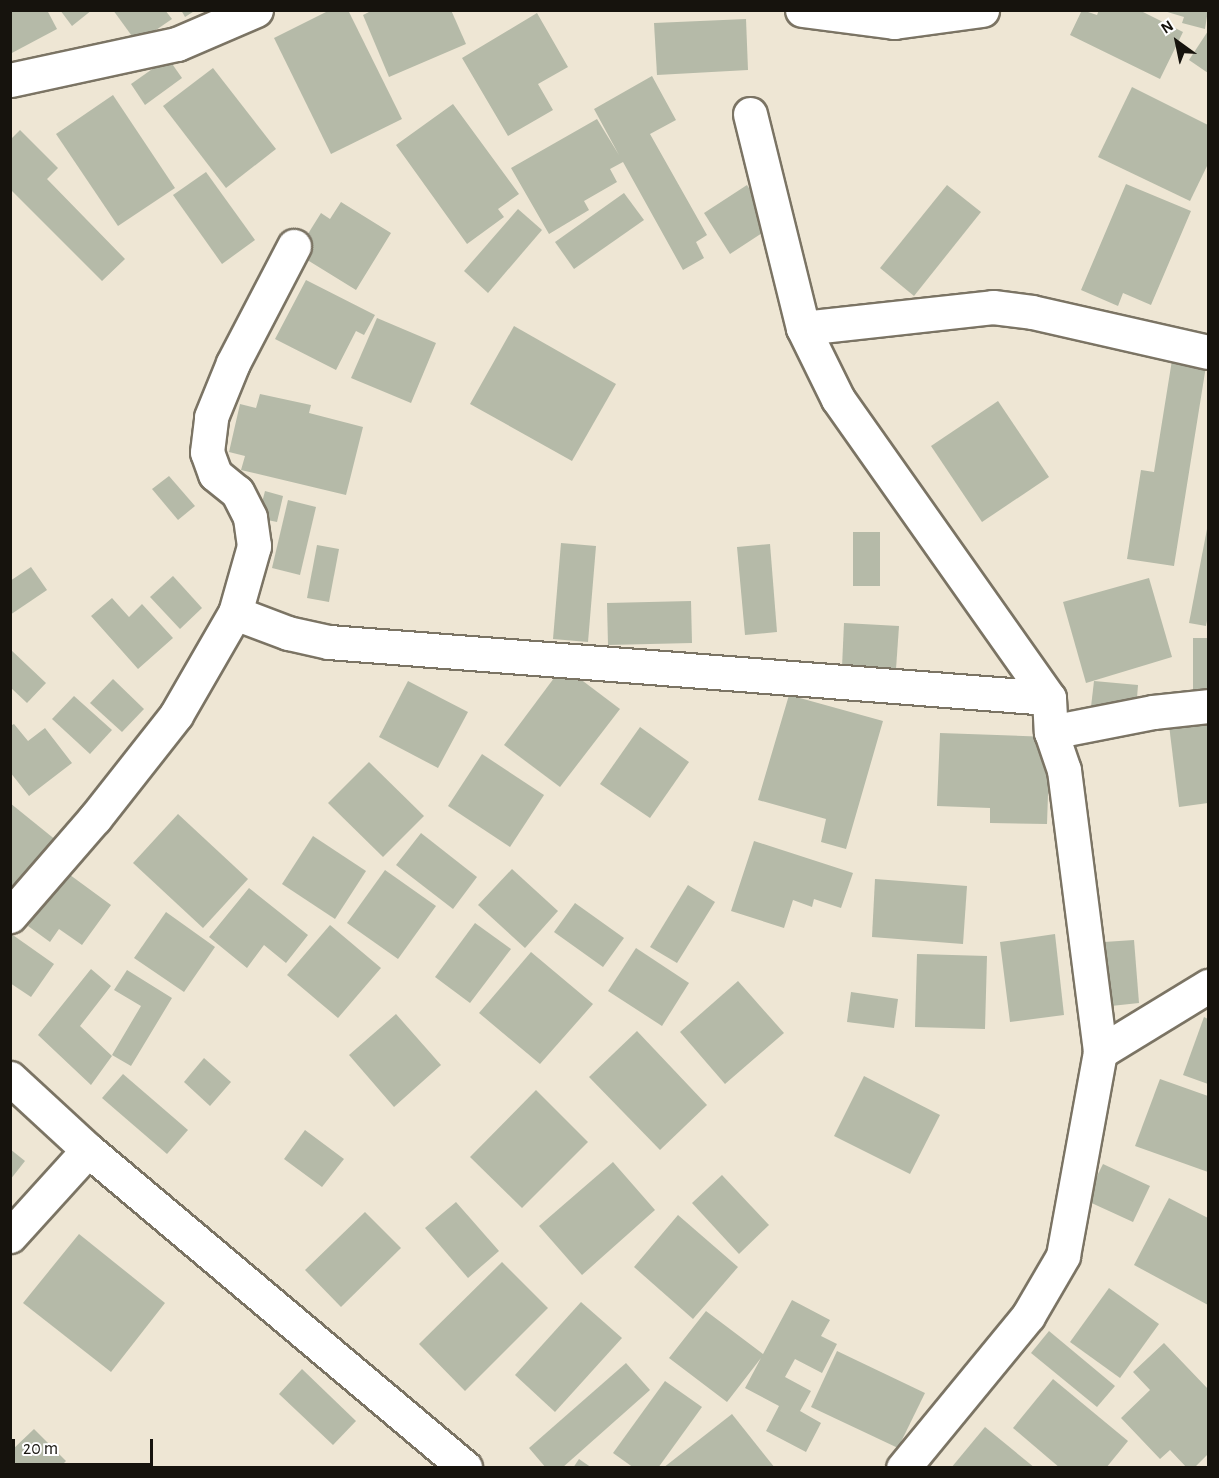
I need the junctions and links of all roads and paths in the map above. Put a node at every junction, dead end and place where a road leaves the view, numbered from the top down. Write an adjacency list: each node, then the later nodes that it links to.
1 (256, 10): 4 (street)
2 (802, 10): 3 (street)
3 (982, 10)
4 (10, 80)
5 (750, 114): 7 (street)
6 (294, 246): 9 (street)
7 (803, 328): 8 (street); 10 (street)
8 (1209, 352)
9 (235, 613): 10 (street); 13 (street)
10 (1049, 698): 12 (street)
11 (1209, 706): 12 (street)
12 (1051, 732): 15 (street)
13 (10, 916)
14 (1209, 986): 15 (street)
15 (1100, 1052): 20 (street)
16 (10, 1078): 17 (street)
17 (88, 1150): 18 (street); 19 (street)
18 (10, 1236)
19 (465, 1467)
20 (903, 1467)

